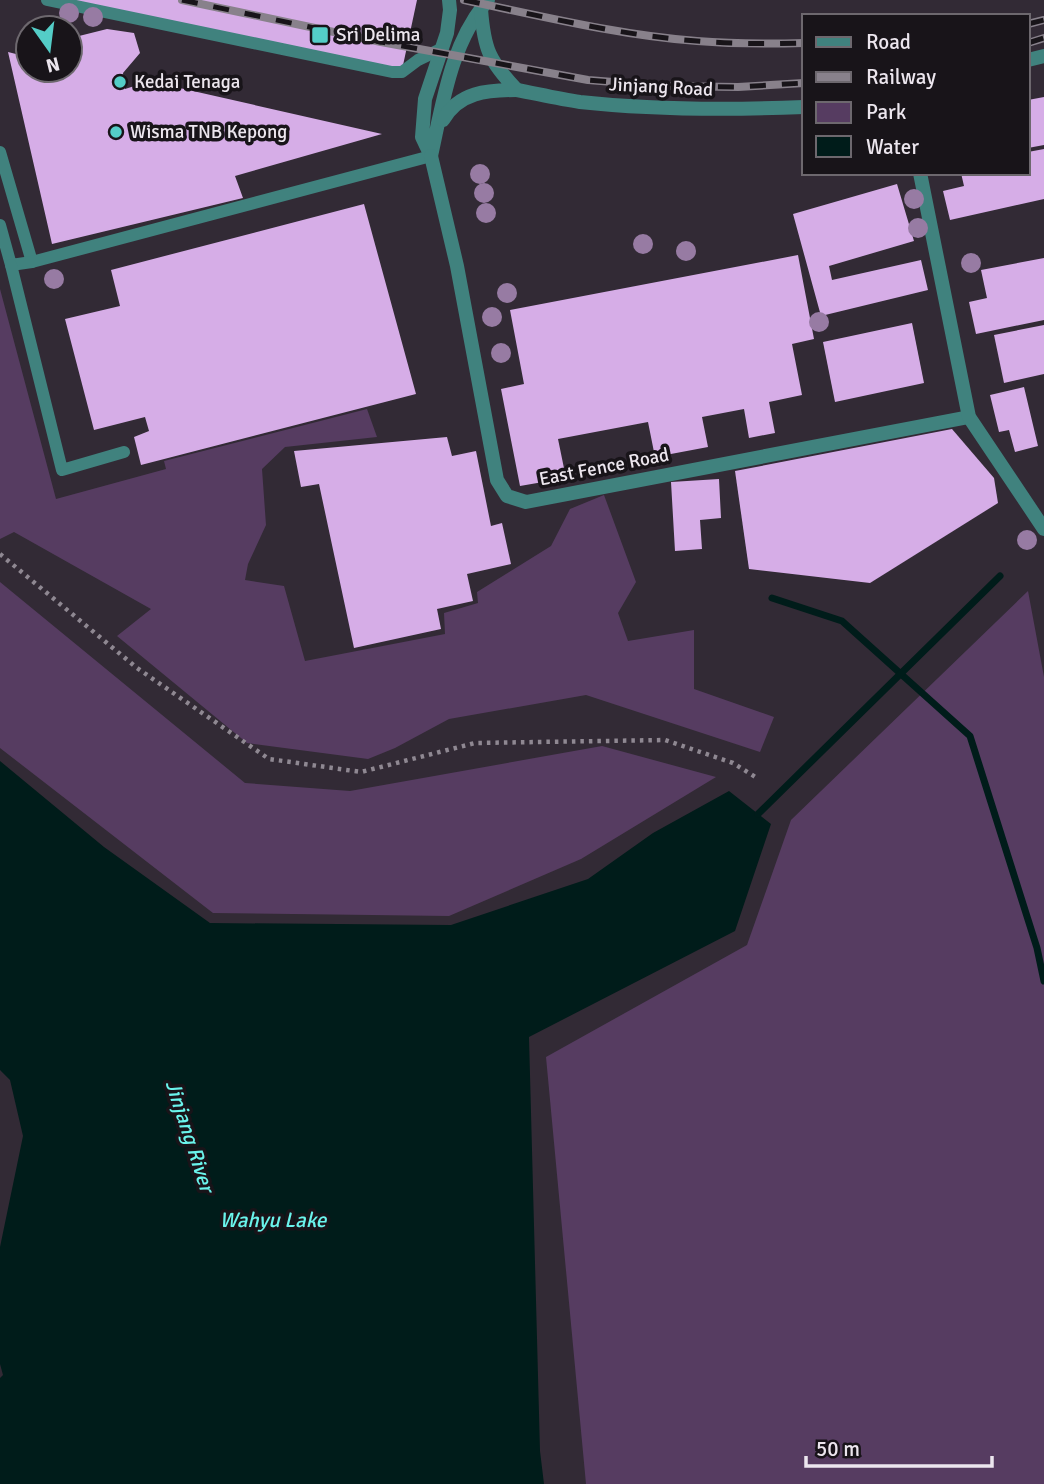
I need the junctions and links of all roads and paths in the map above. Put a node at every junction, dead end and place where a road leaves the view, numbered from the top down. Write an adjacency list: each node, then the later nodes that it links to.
1 (47, 0): 4 (lane)
2 (449, 0): 4 (street, East Fence Road)
3 (485, 4): 5 (street); 7 (street)
4 (441, 49): 9 (street, East Fence Road)
5 (517, 90): 6 (street, Jinjang Road); 7 (street, Jinjang Road)
6 (802, 107)
7 (436, 133): 9 (street)
8 (0, 152): 12 (lane)
9 (431, 156): 12 (lane); 14 (street, East Fence Road)
10 (920, 175): 14 (street)
11 (0, 225): 13 (lane)
12 (32, 262): 13 (lane)
13 (11, 265): 15 (lane)
14 (969, 417): 16 (street)
15 (124, 452)
16 (1044, 529)
17 (0, 554): 18 (path)
18 (757, 778)

